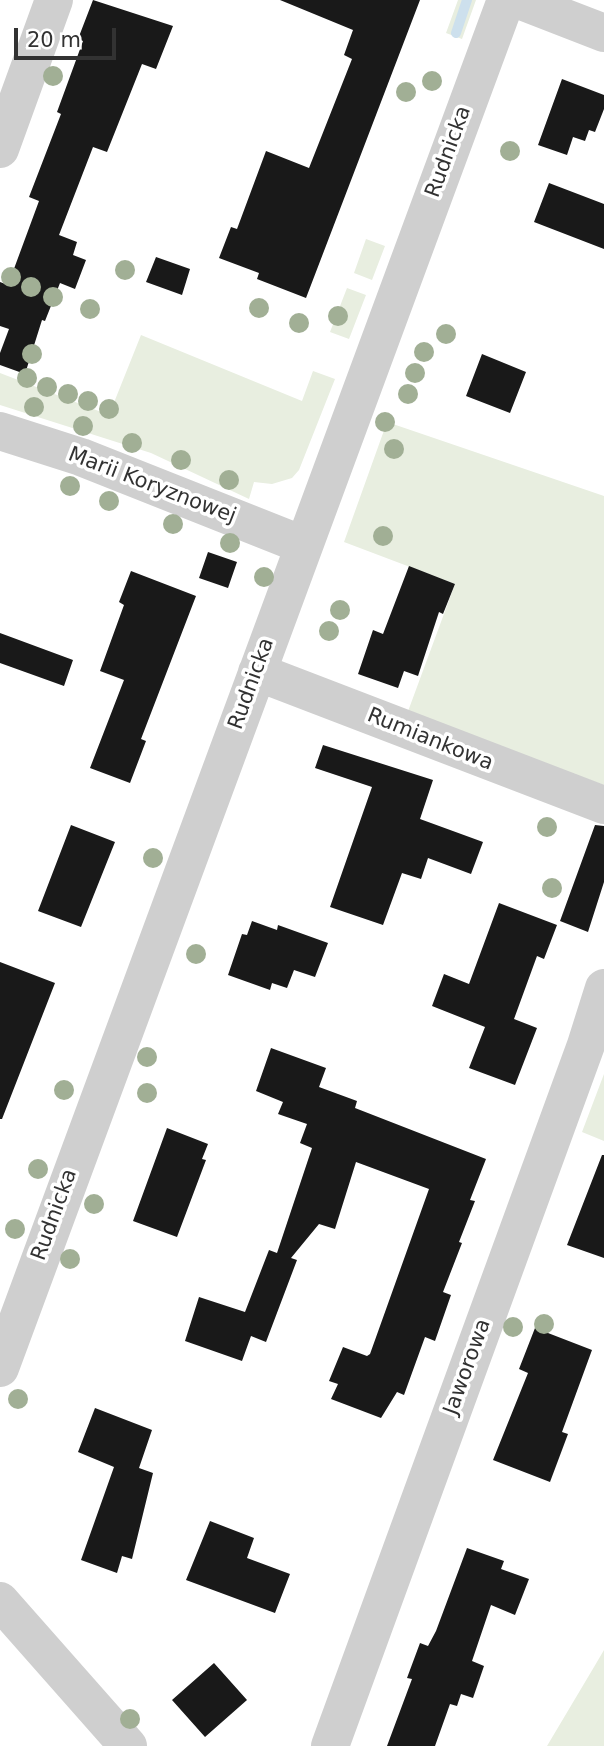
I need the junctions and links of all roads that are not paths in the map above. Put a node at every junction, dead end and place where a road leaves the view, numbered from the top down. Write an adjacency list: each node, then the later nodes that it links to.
1 (54, 0): 5 (street)
2 (506, 0): 7 (street, Rudnicka)
3 (519, 0): 4 (street)
4 (604, 33)
5 (0, 149)
6 (0, 431): 7 (street, Marii Koryznowej)
7 (303, 545): 8 (street, Rudnicka)
8 (257, 672): 9 (street, Rumiankowa); 11 (street, Rudnicka)
9 (604, 805)
10 (604, 988): 14 (street, Jaworowa)
11 (0, 1368)
12 (0, 1601): 13 (street)
13 (128, 1746)
14 (330, 1746)

